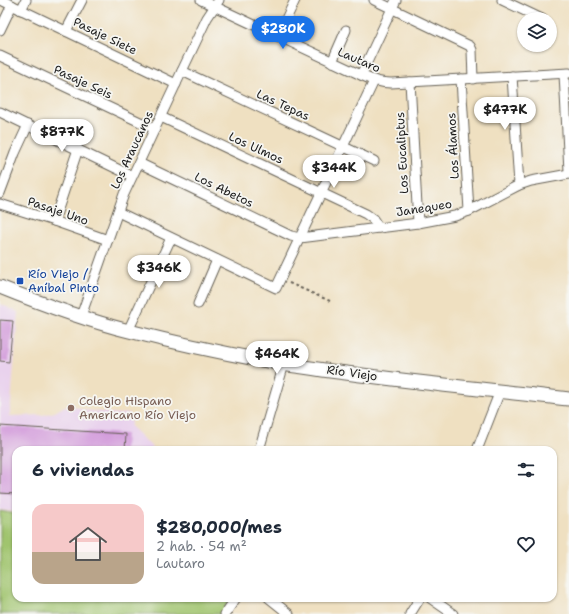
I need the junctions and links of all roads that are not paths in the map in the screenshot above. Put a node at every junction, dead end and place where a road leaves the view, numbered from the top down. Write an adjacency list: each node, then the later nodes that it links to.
1 (1, 0): 10 (street, Pasaje Siete)
2 (26, 0): 11 (street)
3 (82, 0): 15 (street)
4 (201, 0): 8 (street, Lautaro)
5 (295, 0): 16 (street)
6 (374, 0): 9 (street)
7 (502, 0): 12 (street)
8 (217, 3): 16 (street, Lautaro); 19 (street, Los Araucanos)
9 (394, 4): 21 (street); 24 (street)
10 (12, 5): 11 (street, Pasaje Siete); 13 (street)
11 (21, 10): 15 (street, Pasaje Siete)
12 (527, 12)
13 (0, 30)
14 (346, 30): 18 (street)
15 (66, 31): 27 (street, Pasaje Siete)
16 (278, 36): 18 (street, Lautaro)
17 (0, 56): 31 (street, Pasaje Seis)
18 (332, 62): 21 (street, Lautaro)
19 (182, 71): 27 (street, Los Araucanos); 32 (street, Las Tepas)
20 (567, 74): 22 (street, Lautaro); 36 (street)
21 (361, 75): 25 (street, Lautaro)
22 (512, 76): 24 (street, Lautaro); 38 (street)
23 (461, 79): 24 (street, Lautaro); 26 (street, Lautaro); 42 (street, Los Álamos)
24 (473, 79)
25 (374, 81): 26 (street, Lautaro); 32 (street)
26 (410, 82): 45 (street, Los Eucaliptus)
27 (176, 84): 29 (street, Los Araucanos)
28 (0, 112): 30 (street)
29 (161, 117): 31 (street, Los Araucanos); 39 (street, Los Ulmos)
30 (28, 125): 33 (street); 40 (street)
31 (155, 129): 35 (street, Los Araucanos)
32 (343, 146): 34 (street, Las Tepas); 39 (street)
33 (78, 149): 37 (street); 44 (street)
34 (374, 161)
35 (139, 162): 37 (street, Los Araucanos); 48 (street, Los Abetos)
36 (569, 173): 38 (street, Janequeo)
37 (132, 176): 43 (street, Los Araucanos)
38 (519, 185): 42 (street, Janequeo)
39 (321, 192): 46 (street, Los Ulmos); 48 (street)
40 (0, 193)
41 (0, 204): 44 (street, Pasaje Uno)
42 (469, 211): 45 (street, Janequeo)
43 (118, 212): 47 (street); 49 (street, Los Araucanos)
44 (54, 221): 49 (street, Pasaje Uno)
45 (418, 222): 46 (street, Janequeo)
46 (379, 228): 48 (street, Janequeo)
47 (171, 238): 50 (street); 54 (street)
48 (300, 238): 50 (street)
49 (108, 240): 53 (street, Los Araucanos)
50 (217, 260): 52 (street)
51 (0, 288): 53 (main road, Río Viejo)
52 (198, 304)
53 (81, 316): 54 (main road, Río Viejo)
54 (128, 331): 55 (main road, Río Viejo)
55 (284, 364): 56 (main road, Río Viejo); 58 (street)
56 (500, 391): 57 (main road, Río Viejo); 59 (street)
57 (569, 398)
58 (260, 446)
59 (479, 446)
60 (233, 602): 64 (street)
61 (274, 602): 65 (street)
62 (418, 602): 66 (street)
63 (436, 602): 67 (street)
64 (225, 614)
65 (289, 614)
66 (410, 614)
67 (453, 614)

